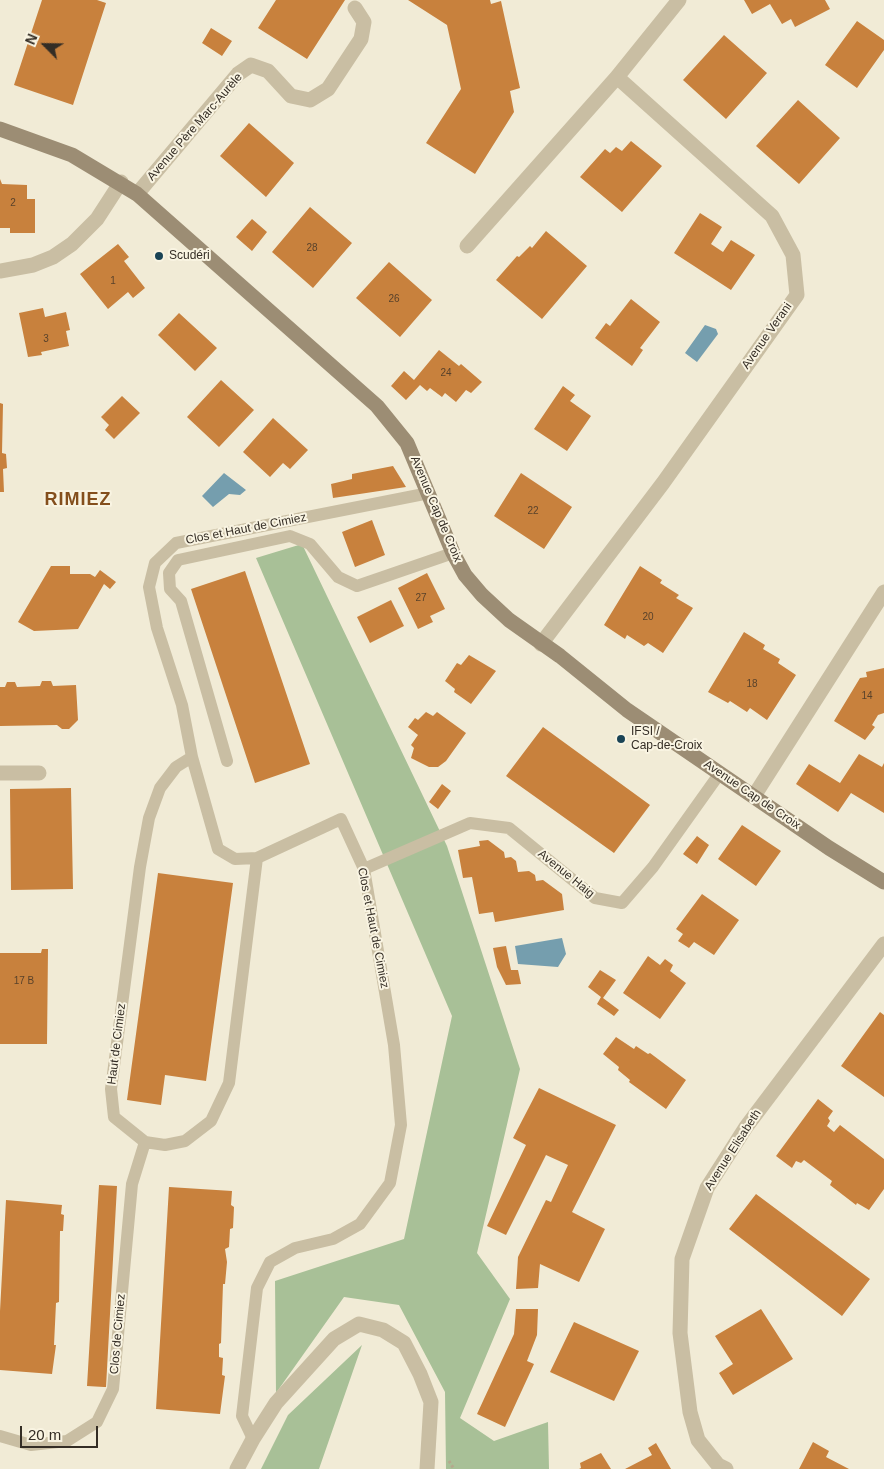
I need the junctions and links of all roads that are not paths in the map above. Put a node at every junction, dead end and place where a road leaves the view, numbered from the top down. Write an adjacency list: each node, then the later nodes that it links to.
1 (679, 0): 3 (street)
2 (355, 8): 6 (street, Avenue Père Marc-Aurèle)
3 (617, 77): 7 (street); 12 (street, Avenue Verani)
4 (0, 129): 5 (street, Avenue Cap de Croix)
5 (121, 182): 6 (street, Avenue Cap de Croix); 8 (street)
6 (136, 194): 9 (street, Avenue Cap de Croix)
7 (467, 246)
8 (0, 271)
9 (429, 493): 10 (street, Avenue Cap de Croix); 13 (lane, Clos et Haut de Cimiez)
10 (452, 553): 12 (street, Avenue Cap de Croix); 14 (lane)
11 (884, 592): 18 (street)
12 (541, 644): 17 (street, Avenue Cap de Croix)
13 (192, 758): 19 (lane, Clos et Haut de Cimiez); 23 (lane, Haut de Cimiez)
14 (226, 761)
15 (0, 773): 16 (street)
16 (39, 773)
17 (720, 773): 18 (street, Avenue Cap de Croix); 20 (lane, Avenue Haig)
18 (754, 796): 21 (street, Avenue Cap de Croix)
19 (257, 858): 20 (lane, Clos et Haut de Cimiez); 23 (lane)
20 (364, 868): 25 (lane, Clos et Haut de Cimiez)
21 (884, 882)
22 (884, 944): 28 (street, Avenue Elisabeth)
23 (145, 1142): 24 (lane, Clos de Cimiez)
24 (0, 1436)
25 (253, 1439): 26 (street); 27 (street)
26 (237, 1469)
27 (427, 1469)
28 (726, 1469)

